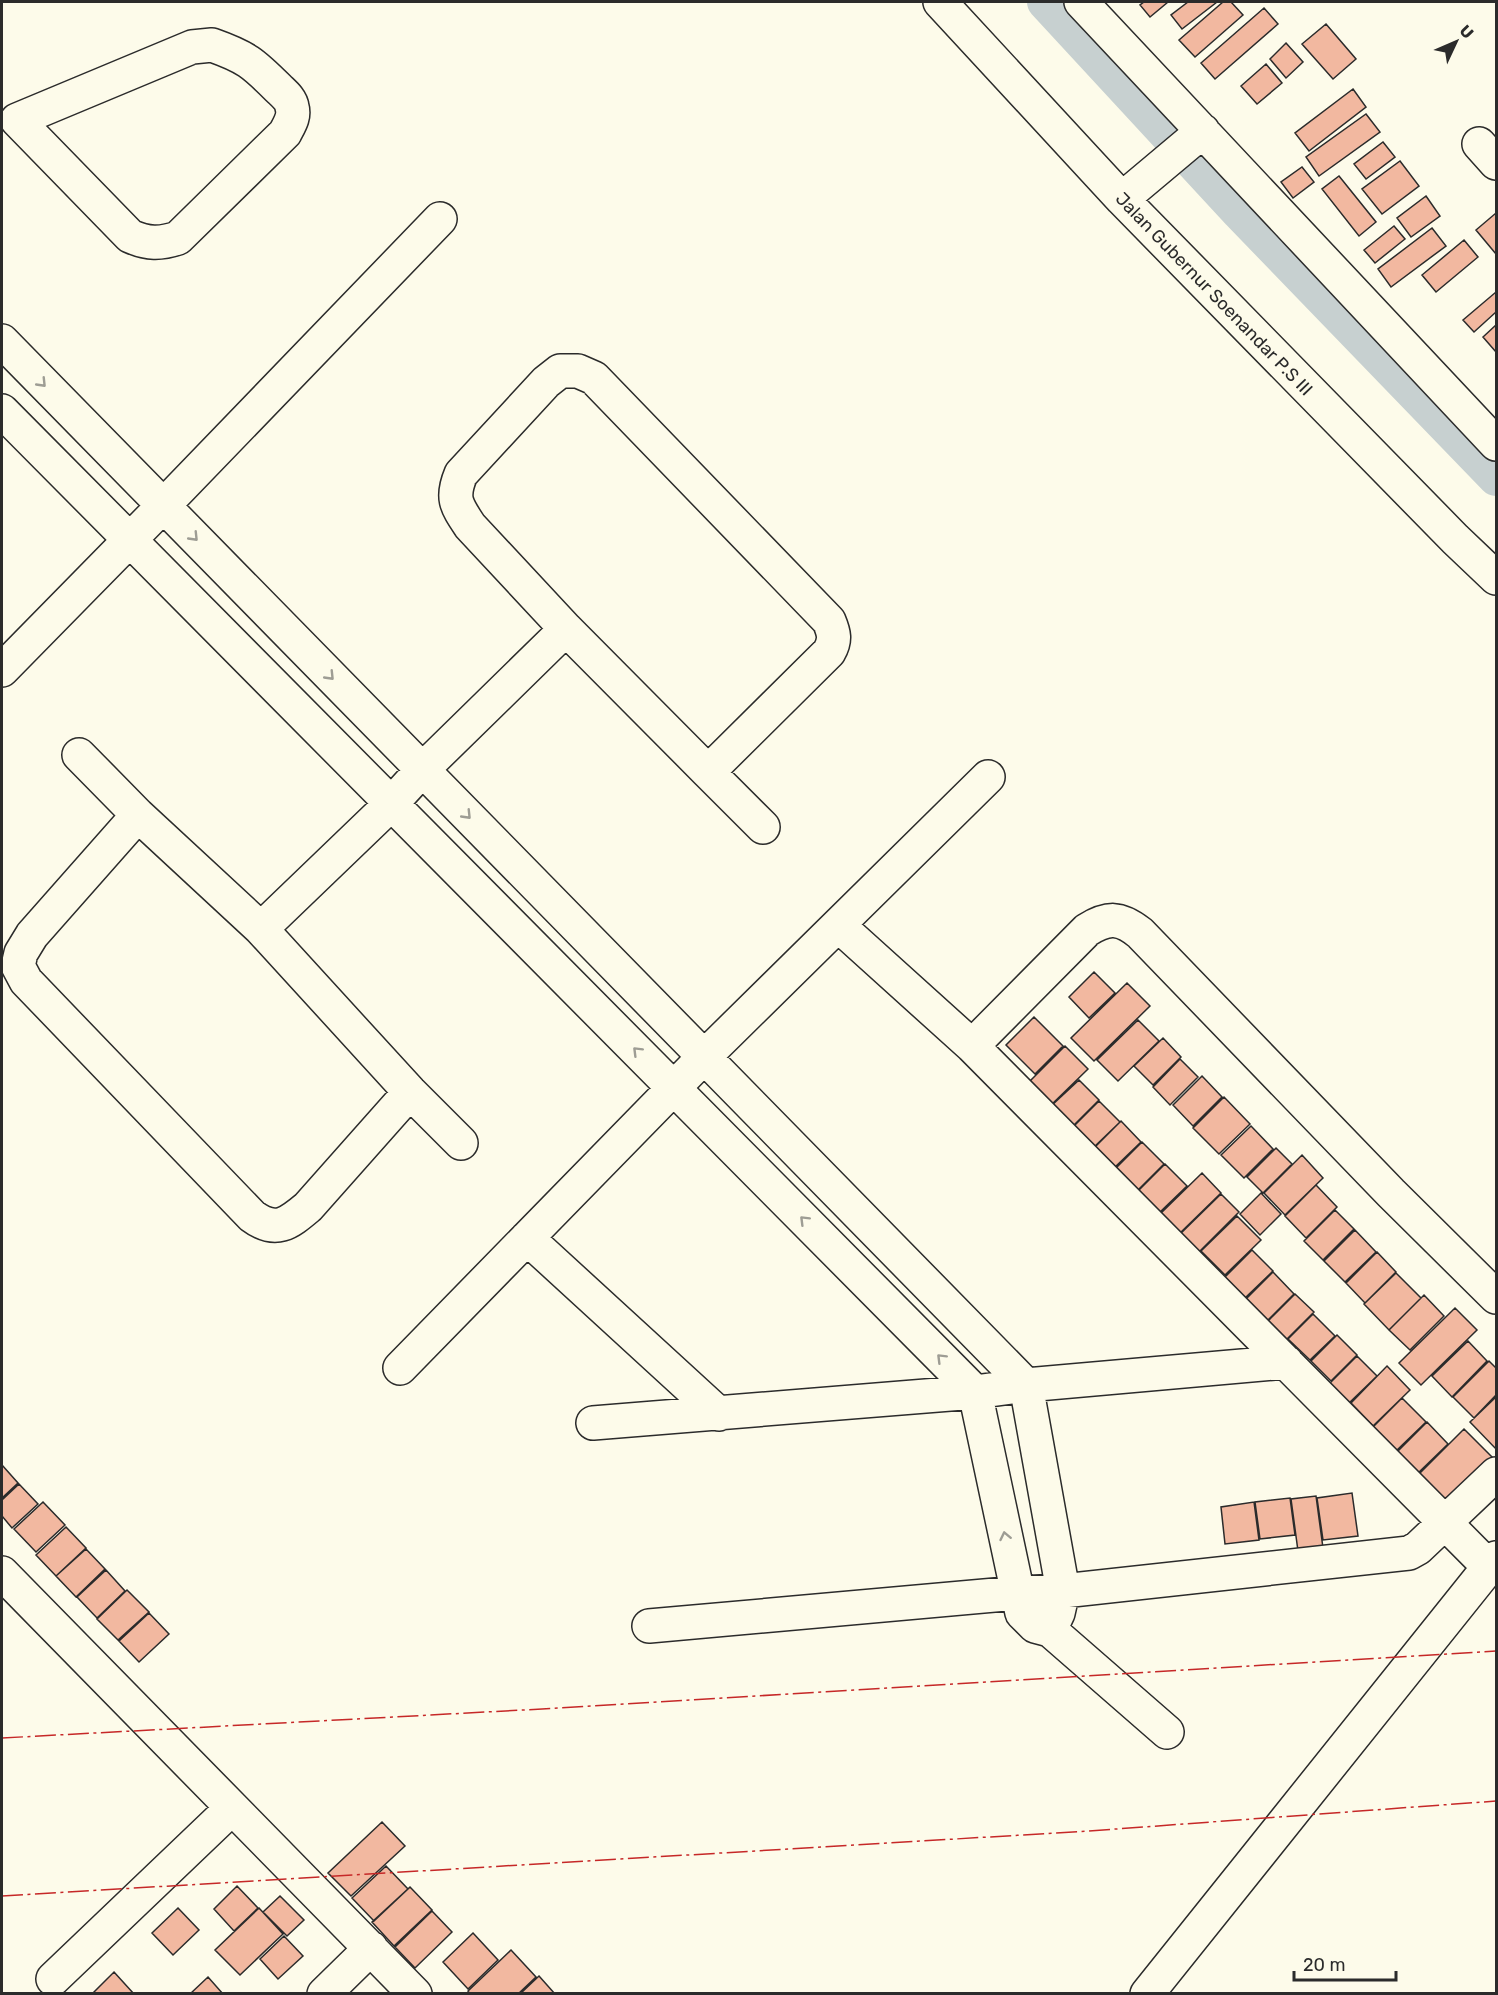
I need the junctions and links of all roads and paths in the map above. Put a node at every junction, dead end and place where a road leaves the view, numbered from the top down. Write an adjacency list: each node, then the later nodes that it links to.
1 (940, 2): 5 (street, Jalan Gubernur Soenandar P.S III)
2 (1081, 2): 4 (street)
3 (7, 120): 3 (street)
4 (1197, 136): 5 (street); 9 (street)
5 (1133, 190): 12 (street, Jalan Gubernur Soenandar P.S III)
6 (440, 219): 10 (street)
7 (2, 341): 10 (street, one-way to 10)
8 (2, 411): 11 (street)
9 (1497, 444)
10 (163, 506): 11 (street); 16 (street, one-way to 16)
11 (129, 540): 14 (street); 19 (street)
12 (1497, 578)
13 (566, 629): 16 (street); 17 (street); 17 (street)
14 (2, 670)
15 (79, 755): 20 (street)
16 (422, 770): 19 (street); 25 (street, one-way to 25)
17 (708, 772): 21 (street)
18 (988, 777): 22 (street)
19 (391, 804): 23 (street); 26 (street, one-way to 19)
20 (138, 815): 23 (street); 27 (street)
21 (763, 827)
22 (838, 925): 24 (street); 25 (street)
23 (261, 929): 27 (street)
24 (972, 1046): 30 (street); 31 (street)
25 (704, 1057): 26 (street); 33 (street)
26 (674, 1088): 29 (street); 34 (street, one-way to 26)
27 (410, 1092): 28 (street)
28 (461, 1143)
29 (527, 1238): 32 (street); 35 (street)
30 (1497, 1297)
31 (1286, 1362): 33 (street); 38 (street)
32 (400, 1368)
33 (1026, 1385): 34 (street); 41 (street)
34 (975, 1392): 35 (street); 42 (street, one-way to 34)
35 (719, 1414): 36 (street)
36 (593, 1423)
37 (1497, 1474): 38 (street)
38 (1446, 1521): 39 (street); 41 (street)
39 (1492, 1562): 51 (street)
40 (5, 1584): 46 (street)
41 (1063, 1591): 42 (street); 44 (street)
42 (1018, 1593): 43 (street); 44 (street)
43 (649, 1626)
44 (1050, 1630): 45 (street)
45 (1167, 1732)
46 (232, 1808): 47 (street); 48 (street)
47 (371, 1948): 49 (street); 50 (street)
48 (54, 1979)
49 (324, 1994)
50 (415, 1994)
51 (1147, 1994)

